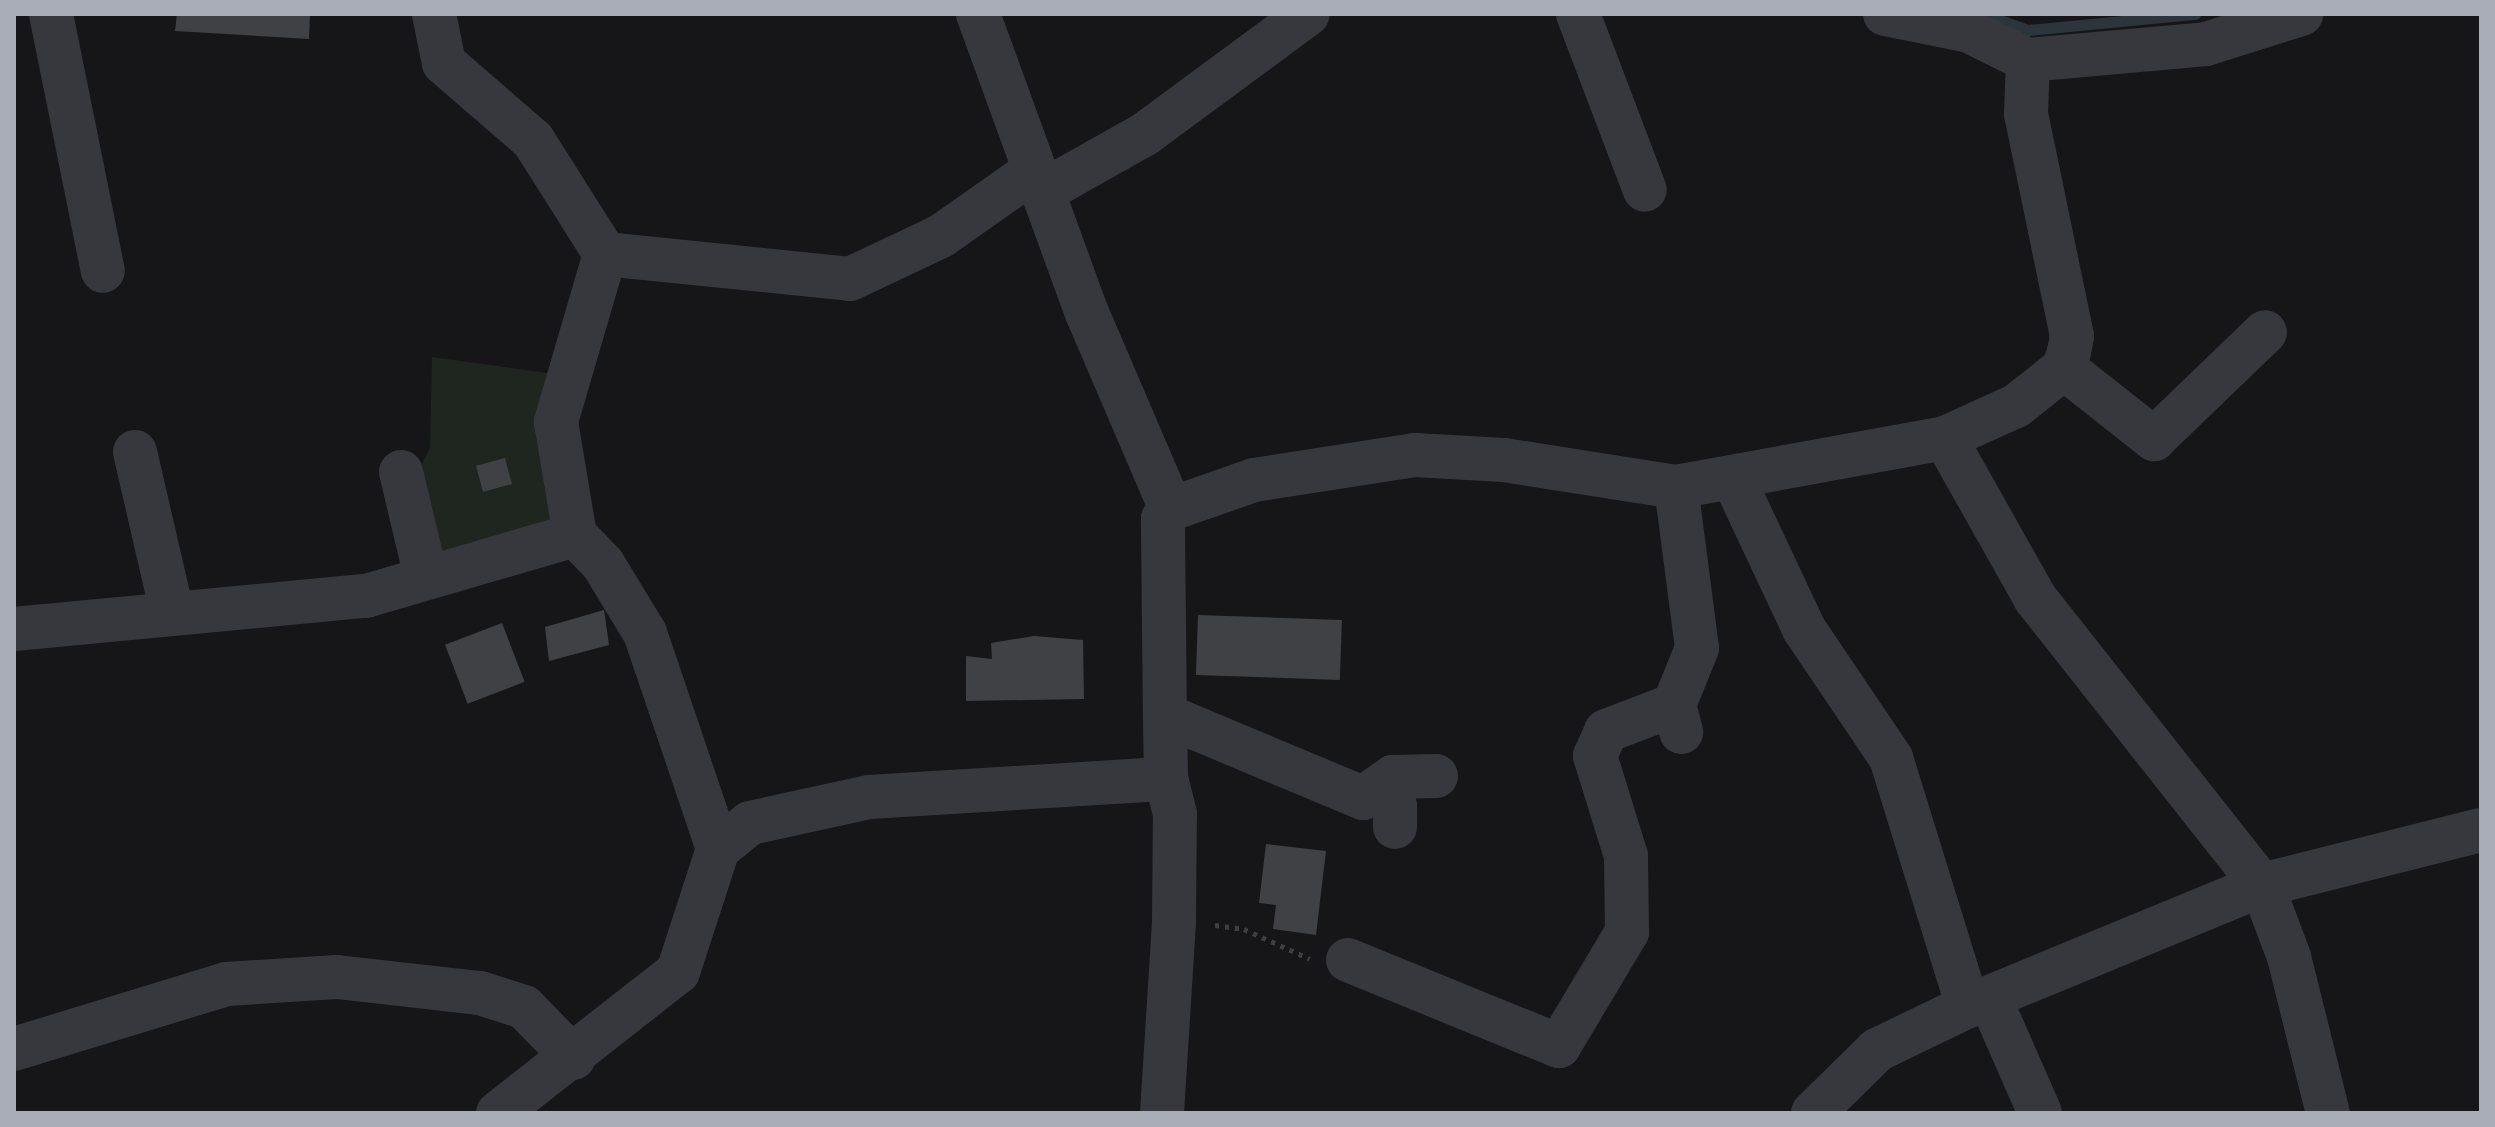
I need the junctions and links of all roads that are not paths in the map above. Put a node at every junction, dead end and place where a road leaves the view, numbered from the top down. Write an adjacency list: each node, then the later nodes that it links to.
1 (51, 14): 12 (street)
2 (434, 14): 11 (street)
3 (978, 14): 9 (street)
4 (1308, 14): 9 (street)
5 (1578, 14): 10 (street)
6 (1885, 14): 8 (street)
7 (2301, 14): 8 (street)
8 (2028, 60): 14 (street)
9 (1039, 181): 11 (street); 20 (street)
10 (1645, 190)
11 (605, 254): 21 (street)
12 (103, 271)
13 (2265, 332): 14 (street)
14 (2064, 368): 15 (street)
15 (1945, 438): 18 (street); 30 (street)
16 (135, 452): 23 (street)
17 (401, 472): 22 (street)
18 (1734, 480): 19 (street); 32 (street)
19 (1676, 487): 20 (street); 31 (street)
20 (1171, 509): 25 (street)
21 (575, 535): 22 (street); 29 (street)
22 (426, 577): 23 (street)
23 (172, 612): 24 (street)
24 (14, 629)
25 (1165, 722): 26 (street); 27 (street)
26 (1436, 776)
27 (1166, 779): 29 (street); 36 (street)
28 (2481, 830): 30 (street)
29 (718, 849): 34 (street)
30 (2262, 885): 32 (street); 39 (street)
31 (1332, 961)
32 (1979, 1002): 37 (street); 38 (street)
33 (14, 1049): 34 (street)
34 (574, 1058): 35 (street)
35 (498, 1113)
36 (1162, 1113)
37 (1813, 1113)
38 (2040, 1113)
39 (2328, 1113)

